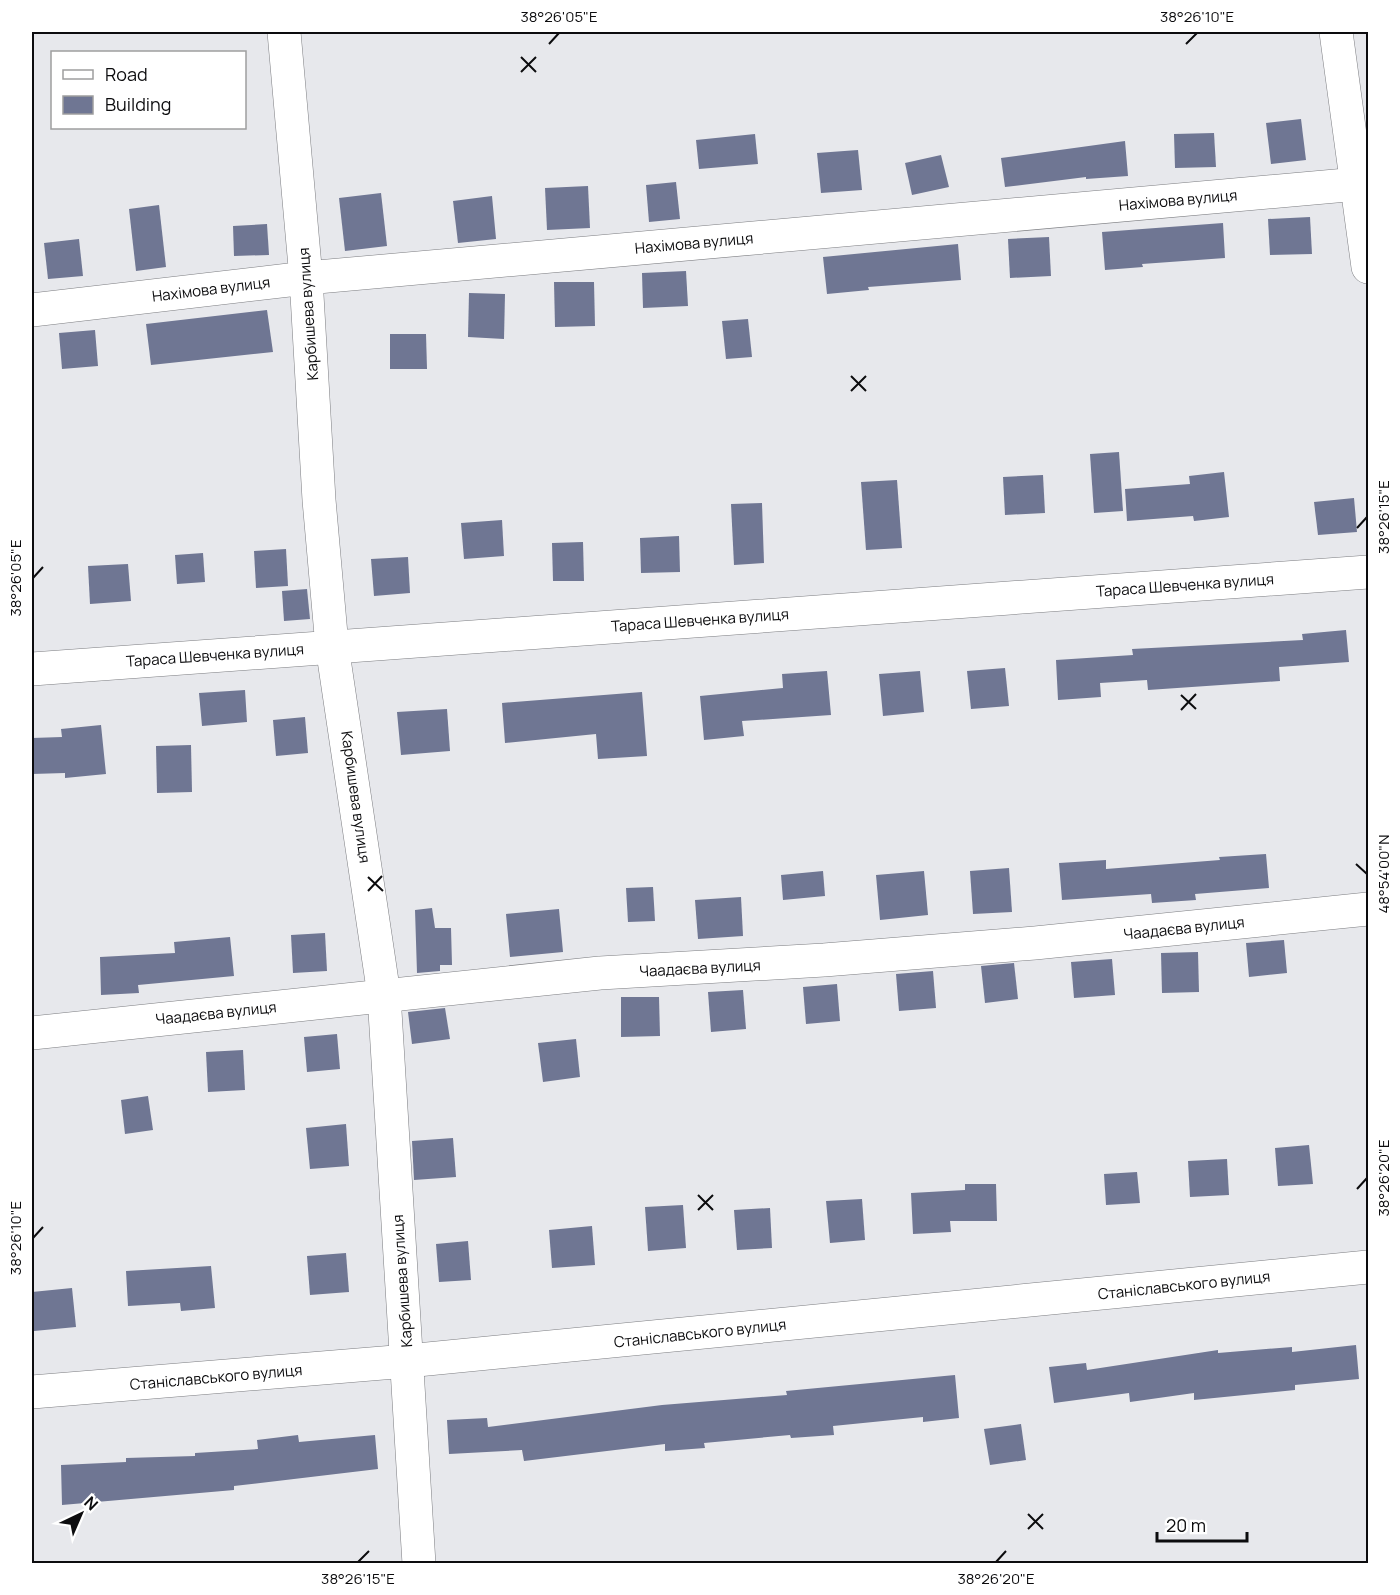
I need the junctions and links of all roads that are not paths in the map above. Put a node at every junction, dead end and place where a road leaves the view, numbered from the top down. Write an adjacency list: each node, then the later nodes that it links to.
1 (284, 32): 5 (street, Карбишева вулиця)
2 (1336, 32): 3 (street)
3 (1358, 184): 4 (street); 5 (street, Нахімова вулиця)
4 (1368, 267)
5 (306, 278): 6 (street, Нахімова вулиця); 8 (street, Карбишева вулиця)
6 (32, 309)
7 (1368, 572): 8 (street, Тараса Шевченка вулиця)
8 (332, 646): 9 (street, Тараса Шевченка вулиця); 11 (street, Карбишева вулиця)
9 (32, 669)
10 (1368, 909): 11 (street, Чаадаєва вулиця)
11 (384, 995): 12 (street, Чаадаєва вулиця); 14 (street, Карбишева вулиця)
12 (32, 1033)
13 (1368, 1267): 14 (street, Станіславського вулиця)
14 (407, 1361): 15 (street, Станіславського вулиця); 16 (street, Карбишева вулиця)
15 (32, 1392)
16 (419, 1563)

